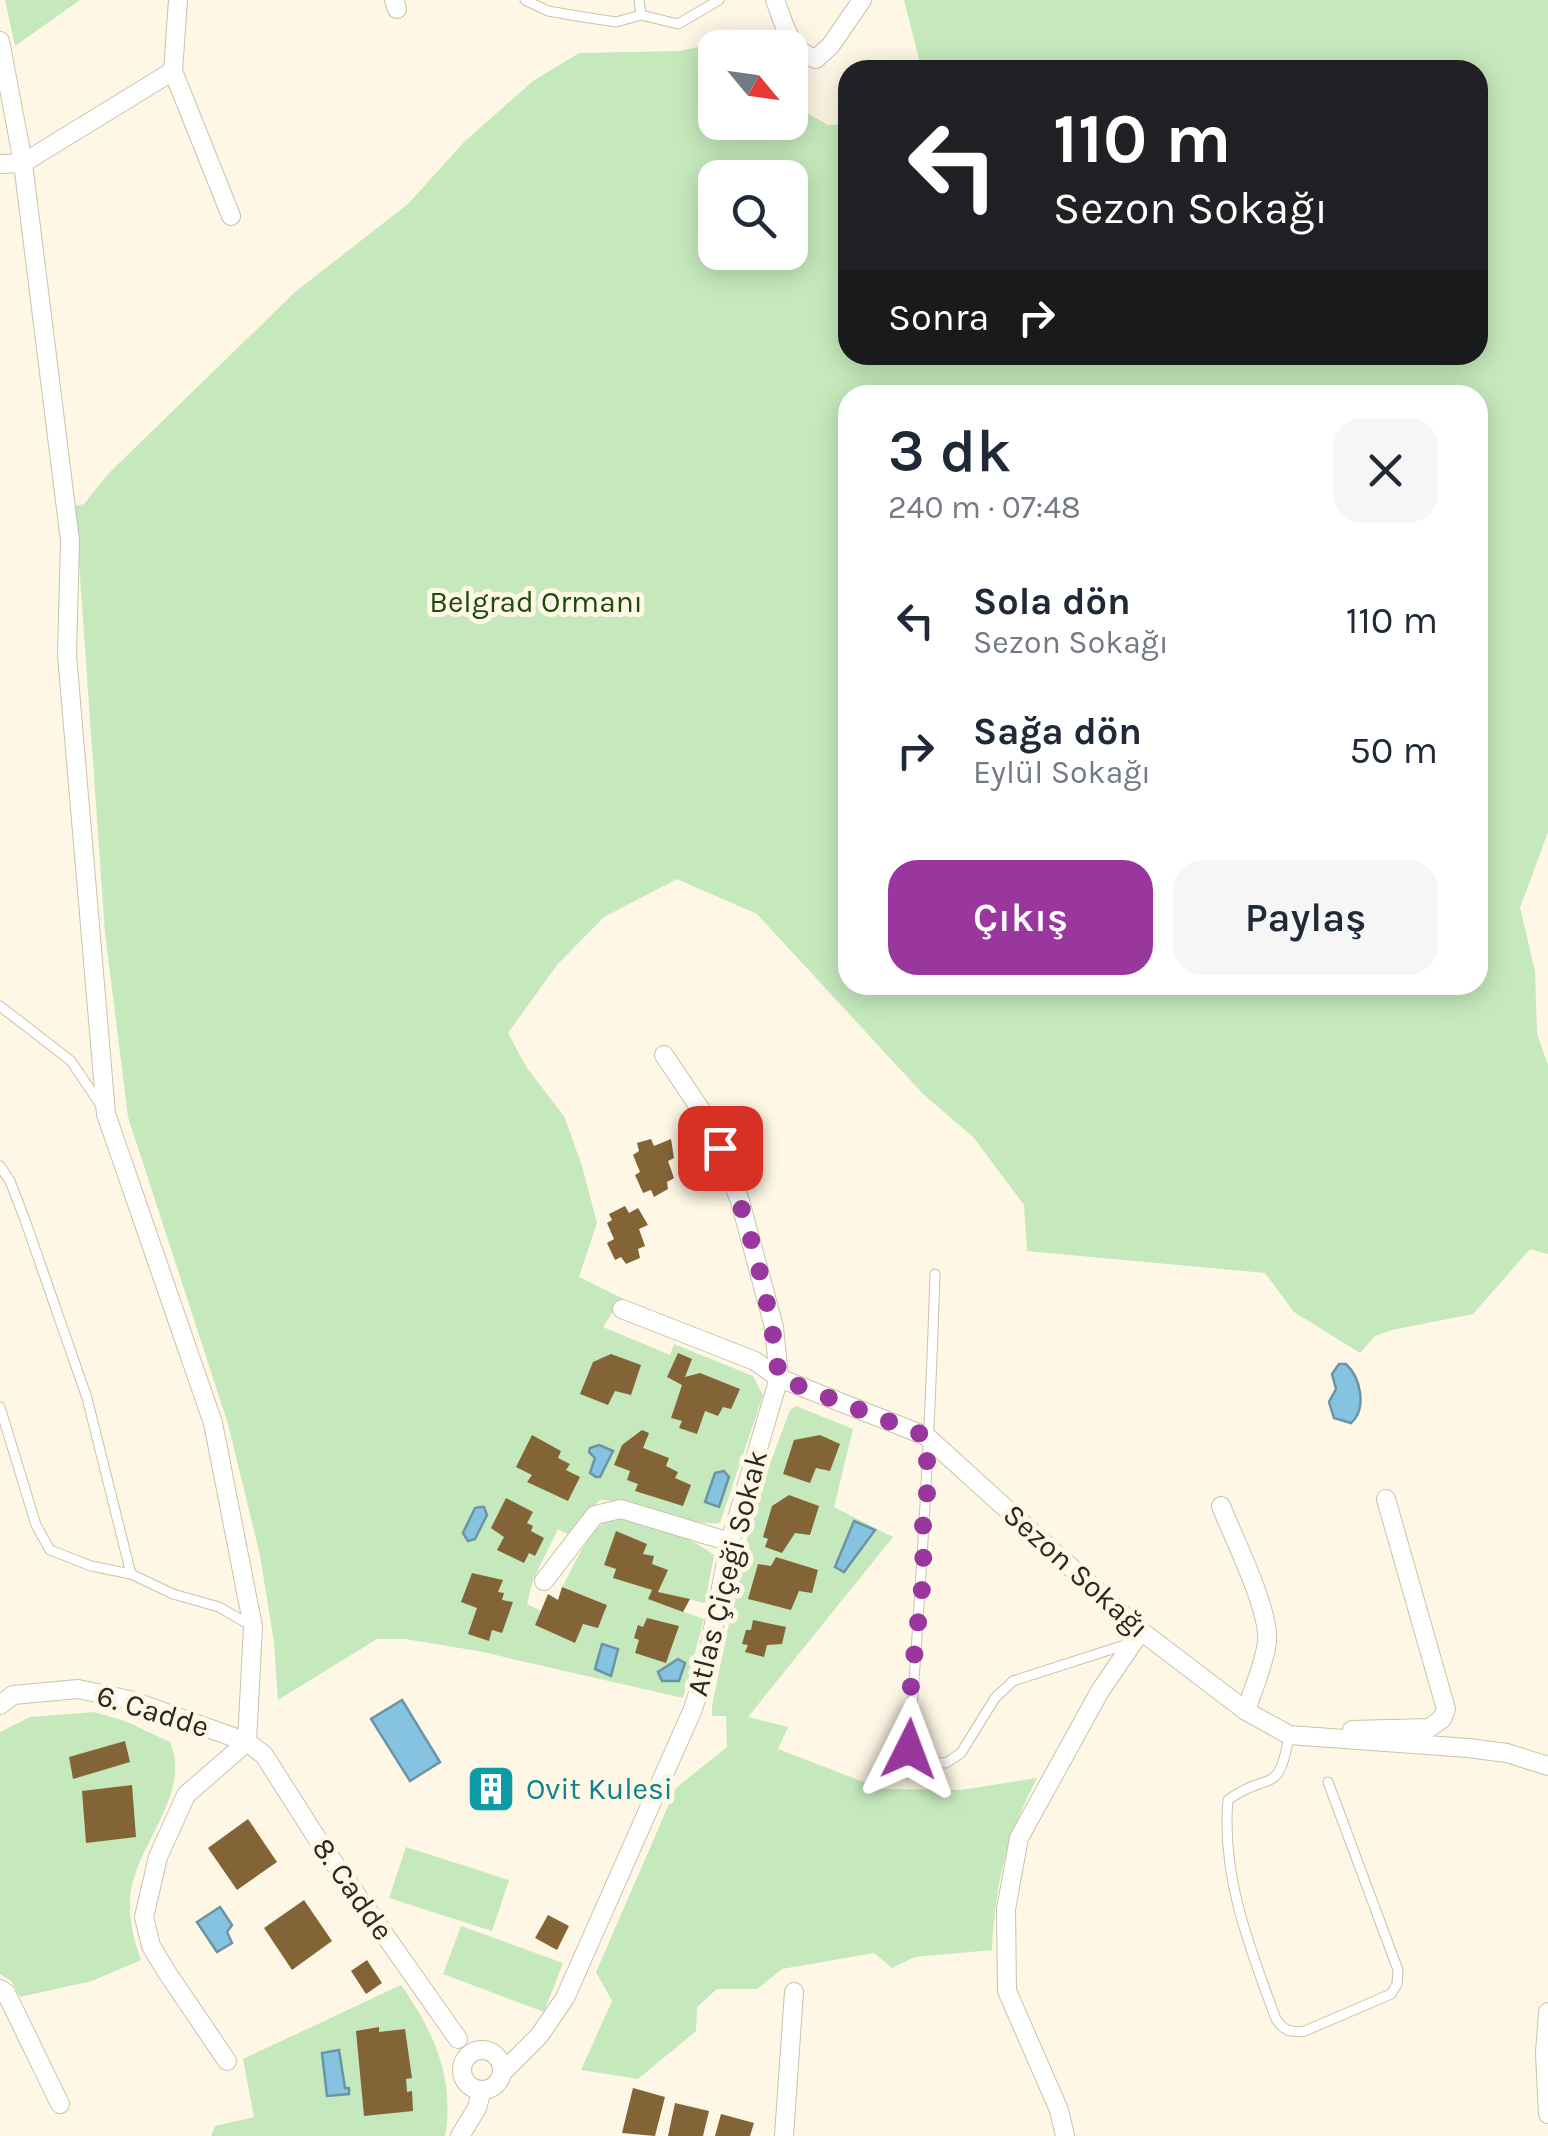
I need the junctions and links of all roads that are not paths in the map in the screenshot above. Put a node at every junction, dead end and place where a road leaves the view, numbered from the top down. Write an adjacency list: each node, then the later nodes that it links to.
1 (178, 0): 9 (street)
2 (525, 0): 7 (lane)
3 (639, 0): 7 (lane)
4 (719, 0): 7 (lane)
5 (775, 0): 6 (street)
6 (862, 0)
7 (641, 15)
8 (0, 40): 10 (street)
9 (173, 71): 10 (street); 12 (street)
10 (23, 163): 11 (street); 15 (street)
11 (0, 164)
12 (231, 216)
13 (0, 1006): 15 (lane)
14 (664, 1055): 19 (street)
15 (106, 1114): 27 (street)
16 (0, 1166): 25 (lane)
17 (936, 1274): 21 (lane)
18 (622, 1309): 19 (street, Sezon Sokağı)
19 (779, 1378): 21 (street, Sezon Sokağı); 24 (street, Atlas Çiçeği Sokak)
20 (0, 1407): 25 (lane)
21 (926, 1436): 28 (street, Sezon Sokağı); 28 (lane)
22 (1386, 1500): 30 (street)
23 (1222, 1506): 30 (street)
24 (730, 1542): 26 (street); 38 (street, Atlas Çiçeği Sokak)
25 (132, 1574): 27 (lane)
26 (544, 1581)
27 (254, 1627): 32 (street)
28 (1137, 1636): 30 (street, Sezon Sokağı); 48 (street)
29 (0, 1705): 32 (street, 6. Cadde)
30 (1247, 1707): 31 (street, Sezon Sokağı)
31 (1288, 1735): 33 (street, Sezon Sokağı); 34 (lane)
32 (247, 1742): 39 (street, 8. Cadde); 41 (street)
33 (1548, 1766)
34 (1328, 1782)
35 (0, 1989): 44 (street)
36 (794, 1992): 47 (street)
37 (1548, 2012): 45 (street)
38 (539, 2036): 40 (street); 42 (street, Atlas Çiçeği Sokak)
39 (458, 2038): 40 (street); 43 (street)
40 (486, 2050): 42 (street); 43 (street)
41 (227, 2061)
42 (502, 2072): 43 (street)
43 (470, 2081): 46 (street)
44 (60, 2104)
45 (1548, 2114)
46 (461, 2133)
47 (784, 2136)
48 (1066, 2136)

